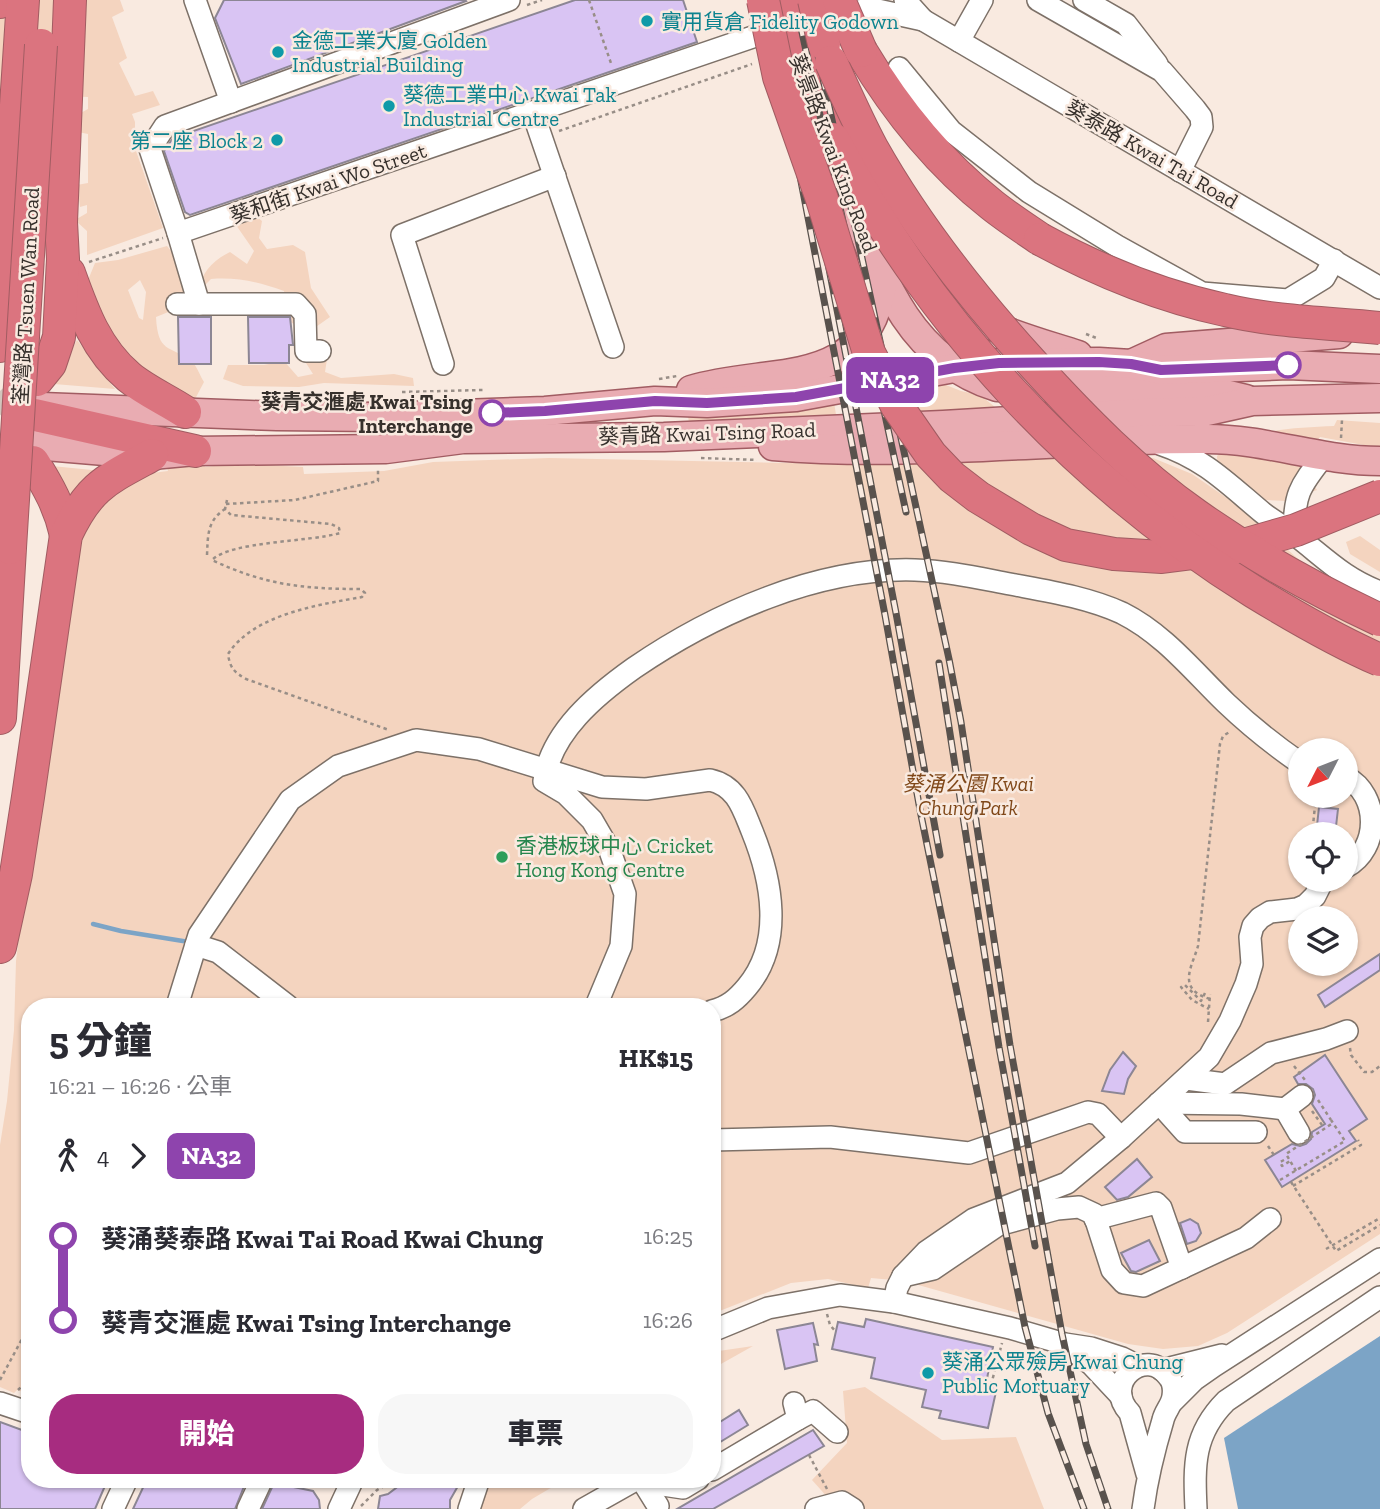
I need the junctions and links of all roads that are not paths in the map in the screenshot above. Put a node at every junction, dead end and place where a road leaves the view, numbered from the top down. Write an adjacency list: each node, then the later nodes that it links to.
1 (23, 0): 31 (highway, 荃灣路 Tsuen Wan Road)
2 (44, 0): 58 (highway, 荃灣路 Tsuen Wan Road, bridge)
3 (70, 0): 24 (highway)
4 (195, 0): 17 (street)
5 (509, 0): 17 (street)
6 (763, 0): 52 (highway, bridge)
7 (839, 0): 29 (highway, bridge)
8 (905, 0): 13 (street, 葵泰路 Kwai Tai Road)
9 (982, 0): 14 (street)
10 (1038, 0): 16 (street)
11 (1084, 0): 16 (street)
12 (796, 7): 13 (street, 葵泰路 Kwai Tai Road); 18 (street, 葵和街 Kwai Wo Street); 21 (main road, 葵景路 Kwai King Road); 25 (main road, 葵景路 Kwai King Road); 56 (highway, bridge); 57 (highway, bridge)
13 (923, 20): 14 (street, 葵泰路 Kwai Tai Road)
14 (959, 41): 19 (street, 葵泰路 Kwai Tai Road)
15 (899, 68): 23 (street)
16 (1162, 71): 19 (street)
17 (231, 102): 22 (street)
18 (533, 113): 20 (street); 22 (street, 葵和街 Kwai Wo Street)
19 (1180, 170): 23 (street, 葵泰路 Kwai Tai Road)
20 (555, 176): 32 (street); 35 (street)
21 (891, 231): 34 (main road); 36 (main road)
22 (178, 233): 28 (street)
23 (1334, 260): 26 (street, 葵泰路 Kwai Tai Road)
24 (75, 261): 44 (highway); 45 (highway)
25 (883, 279): 38 (main road, 葵景路 Kwai King Road); 40 (main road)
26 (1380, 288)
27 (177, 304): 28 (street)
28 (200, 304): 33 (street)
29 (1380, 328)
30 (1380, 334): 37 (main road)
31 (0, 346)
32 (614, 347)
33 (306, 351)
34 (1099, 362): 36 (main road, 葵青路 Kwai Tsing Road); 37 (main road, 葵青路 Kwai Tsing Road)
35 (443, 363)
36 (999, 363): 38 (main road, 葵青路 Kwai Tsing Road)
37 (1131, 364): 39 (main road, 葵青路 Kwai Tsing Road)
38 (954, 368): 40 (main road, 葵青路 Kwai Tsing Road); 42 (main road, 葵景路 Kwai King Road)
39 (1370, 368)
40 (654, 390): 44 (main road, 葵青路 Kwai Tsing Road)
41 (1379, 398): 42 (main road, 葵青路 Kwai Tsing Road)
42 (1252, 401): 46 (main road, 葵青路 Kwai Tsing Road)
43 (98, 410): 44 (main road, 葵青路 Kwai Tsing Road); 45 (highway)
44 (185, 412)
45 (37, 423): 48 (highway); 49 (main road, 葵青路 Kwai Tsing Road); 54 (highway)
46 (664, 437): 47 (main road); 48 (main road, 葵青路 Kwai Tsing Road)
47 (1146, 439): 50 (main road); 53 (street)
48 (195, 451): 49 (main road, 葵青路 Kwai Tsing Road)
49 (152, 455): 54 (highway)
50 (1323, 457): 51 (main road); 53 (street)
51 (1380, 461)
52 (1380, 496)
53 (1294, 534): 55 (street)
54 (66, 535): 65 (highway)
55 (1380, 592)
56 (1380, 620)
57 (1380, 660)
58 (0, 718)
59 (1288, 754): 60 (street)
60 (545, 770): 64 (street); 68 (street); 69 (street)
61 (1358, 784): 62 (street)
62 (1358, 861)
63 (1317, 892): 71 (street)
64 (196, 945): 66 (street); 67 (street)
65 (0, 947)
66 (179, 998)
67 (278, 998)
68 (599, 998)
69 (721, 1007)
70 (1347, 1031): 71 (street)
71 (1186, 1079): 72 (street)
72 (1159, 1103): 73 (street); 74 (street); 75 (street)
73 (1256, 1132)
74 (1299, 1133)
75 (1121, 1138): 76 (street); 81 (street)
76 (721, 1140)
77 (1095, 1219): 80 (street); 80 (street); 81 (street)
78 (1270, 1219): 80 (street)
79 (1380, 1259): 86 (street)
80 (1182, 1268)
81 (903, 1276): 83 (street)
82 (1380, 1297): 111 (street)
83 (894, 1302): 84 (street); 85 (street)
84 (721, 1327)
85 (1065, 1344): 87 (street); 90 (street)
86 (1237, 1351): 88 (street); 91 (street)
87 (1138, 1367): 88 (street); 90 (street)
88 (1162, 1370): 91 (street)
89 (0, 1403): 92 (street)
90 (1125, 1405): 91 (street); 95 (street)
91 (1169, 1406): 95 (street)
92 (21, 1410)
93 (837, 1432): 94 (street)
94 (721, 1464)
95 (1147, 1475): 110 (street)
96 (123, 1488): 104 (street)
97 (258, 1488): 105 (street)
98 (349, 1488): 106 (street)
99 (476, 1488): 107 (street)
100 (625, 1488): 108 (street)
101 (646, 1488): 103 (street)
102 (823, 1502): 109 (street)
103 (658, 1506)
104 (113, 1509)
105 (248, 1509)
106 (339, 1509)
107 (469, 1509)
108 (584, 1509)
109 (853, 1509)
110 (1143, 1509)
111 (1196, 1509)

